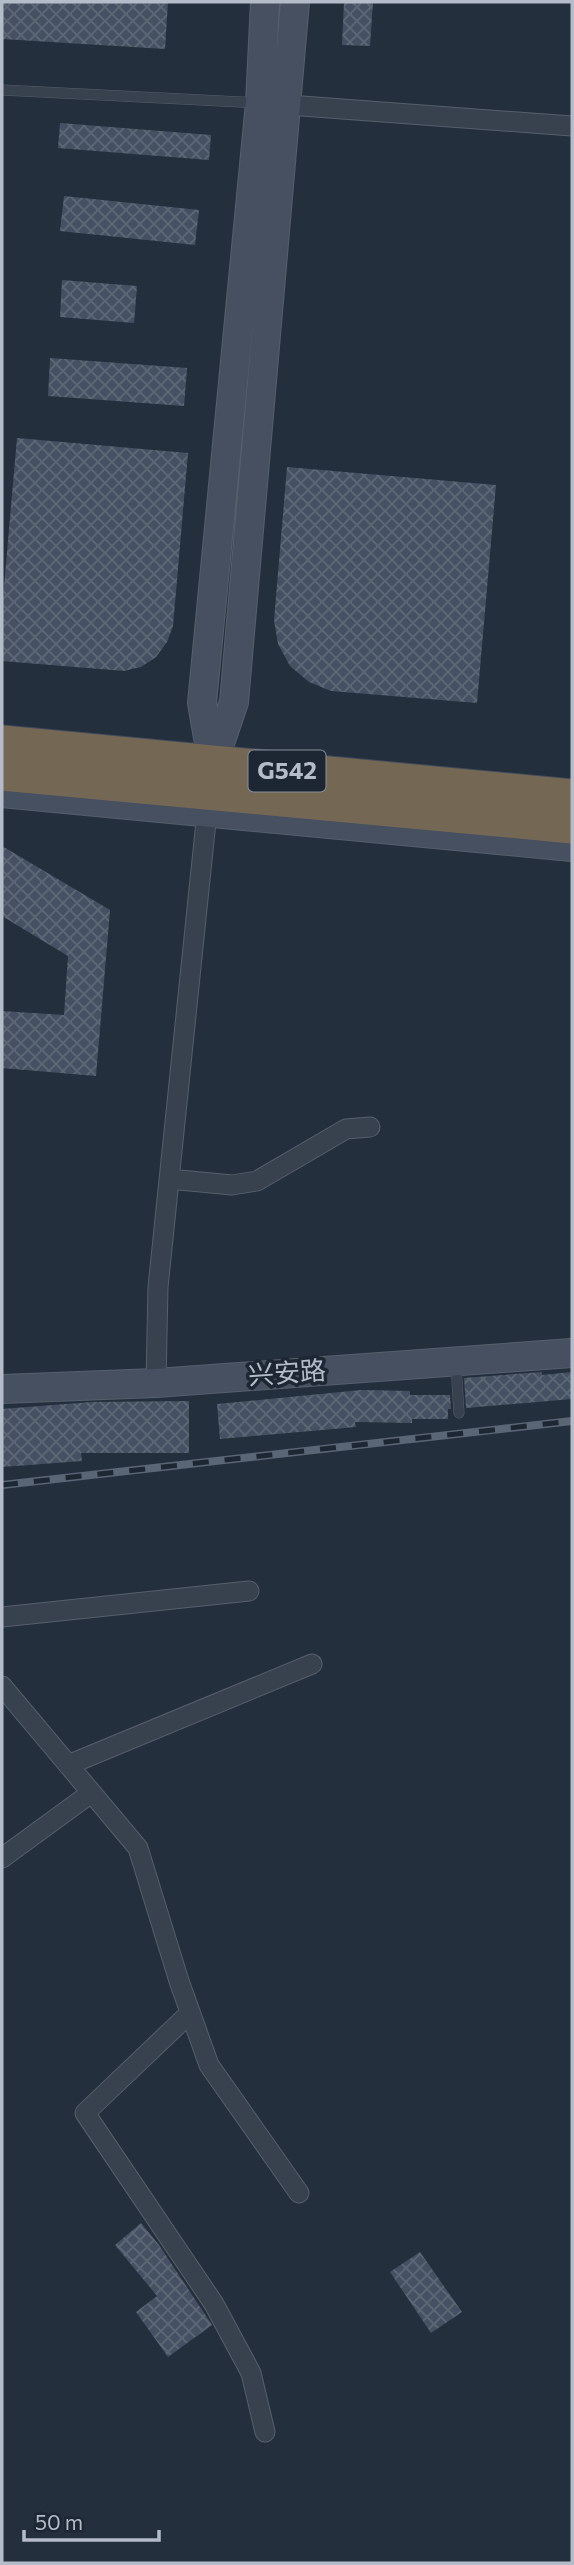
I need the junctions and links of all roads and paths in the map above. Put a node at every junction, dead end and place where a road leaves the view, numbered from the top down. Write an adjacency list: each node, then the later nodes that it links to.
1 (265, 2): 4 (main road)
2 (295, 2): 5 (main road)
3 (2, 90): 4 (lane)
4 (260, 103): 5 (street); 9 (main road)
5 (288, 105): 6 (street); 9 (main road)
6 (572, 126)
7 (2, 743): 9 (highway, G542)
8 (2, 773): 9 (highway, G542)
9 (210, 790): 10 (main road); 11 (highway, G542); 12 (highway, G542); 13 (main road); 15 (street)
10 (2, 793)
11 (572, 797)
12 (572, 826)
13 (572, 846)
14 (370, 1127): 15 (street)
15 (169, 1179): 18 (street)
16 (572, 1353): 17 (main road, 兴安路)
17 (455, 1361): 18 (main road, 兴安路); 20 (lane)
18 (156, 1383): 19 (main road, 兴安路)
19 (2, 1389)
20 (459, 1413)
21 (249, 1591): 22 (street)
22 (2, 1616)
23 (312, 1664): 25 (street)
24 (2, 1686): 25 (street)
25 (68, 1765): 26 (street)
26 (91, 1793): 27 (street); 28 (street)
27 (2, 1858)
28 (190, 2013): 29 (street); 30 (street)
29 (299, 2193)
30 (265, 2432)

